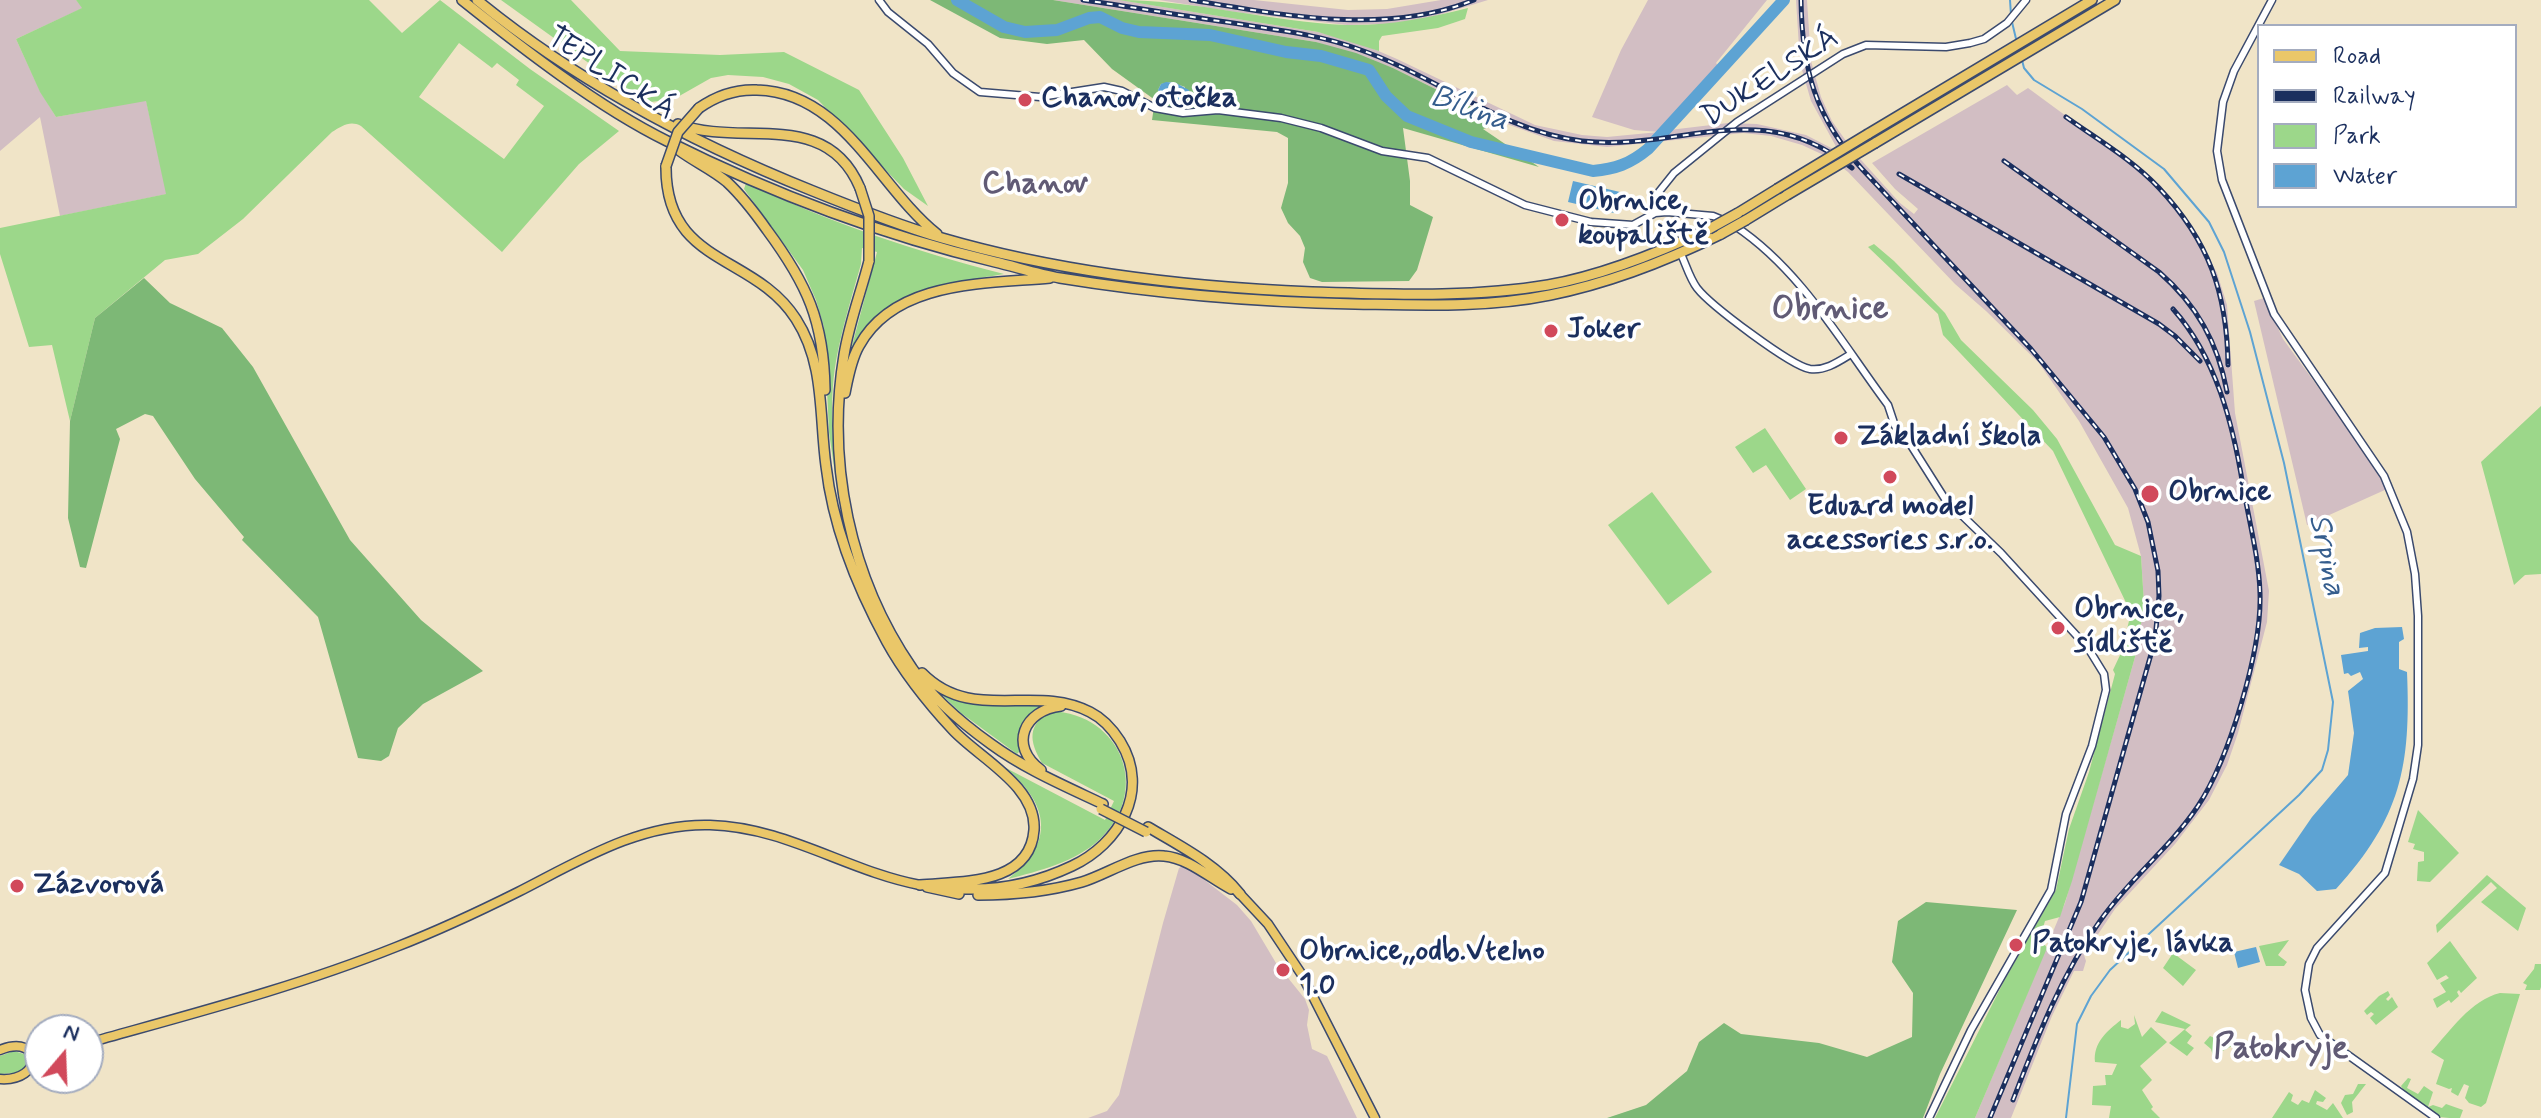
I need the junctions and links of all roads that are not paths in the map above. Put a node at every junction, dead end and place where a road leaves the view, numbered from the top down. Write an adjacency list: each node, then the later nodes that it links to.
1 (462, 0): 12 (highway, TEPLICKÁ)
2 (477, 0): 10 (highway, TEPLICKÁ)
3 (879, 0): 13 (street)
4 (2026, 0): 13 (street, DUKELSKÁ)
5 (2092, 0): 11 (highway)
6 (2115, 0): 11 (highway)
7 (2272, 0): 8 (street)
8 (2259, 24)
9 (2257, 28): 34 (street)
10 (575, 71): 15 (highway, TEPLICKÁ); 19 (highway, bridge)
11 (1871, 138): 14 (highway, bridge); 14 (highway, bridge)
12 (668, 142): 17 (highway, TEPLICKÁ); 20 (highway)
13 (1655, 213): 18 (street)
14 (1742, 216): 15 (highway, TEPLICKÁ, bridge); 16 (highway, bridge)
15 (942, 238): 20 (highway, bridge)
16 (1681, 254): 17 (highway); 18 (street)
17 (1057, 277): 19 (highway)
18 (1851, 354): 33 (street)
19 (840, 469): 21 (highway)
20 (838, 520): 22 (highway)
21 (899, 646): 23 (highway); 24 (highway)
22 (930, 701): 24 (highway); 25 (highway)
23 (1068, 705): 24 (highway); 25 (highway)
24 (1102, 807): 26 (highway, bridge)
25 (920, 885): 26 (highway); 27 (main road)
26 (1235, 892): 32 (main road)
27 (104, 1038)
28 (24, 1048): 29 (main road)
29 (0, 1050)
30 (24, 1073): 31 (main road)
31 (0, 1079)
32 (1375, 1118)
33 (1929, 1118)
34 (2436, 1118)

